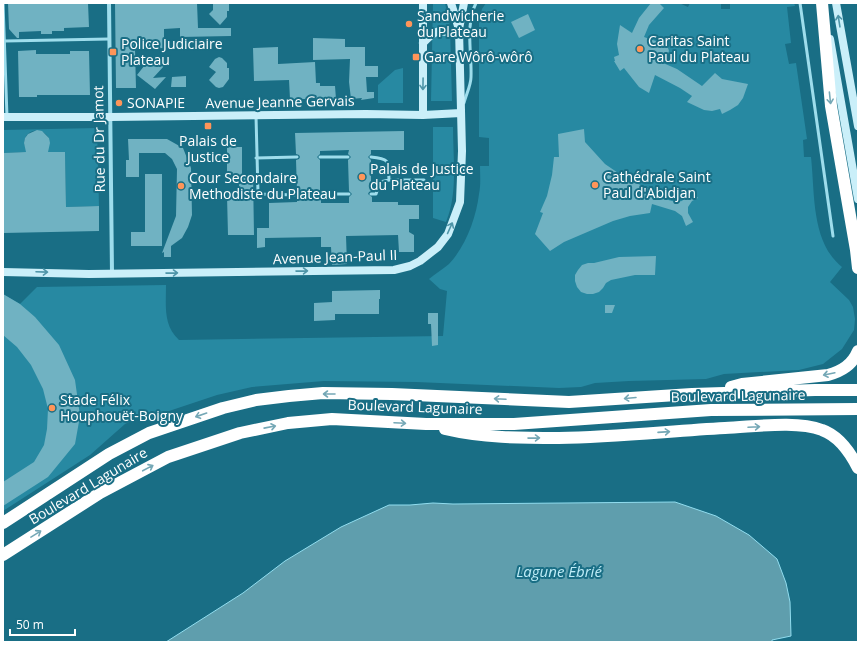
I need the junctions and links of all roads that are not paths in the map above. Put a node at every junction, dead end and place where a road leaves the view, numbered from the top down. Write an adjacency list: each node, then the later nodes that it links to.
1 (4, 3): 12 (lane)
2 (108, 3): 11 (street, Rue du Dr Jamot)
3 (423, 3): 13 (main road)
4 (451, 3): 10 (main road, Avenue Jean-Paul II)
5 (464, 3): 10 (main road, Avenue Jean-Paul II)
6 (476, 3): 15 (lane)
7 (800, 3): 34 (lane)
8 (823, 3): 33 (main road); 35 (highway, one-way to 35)
9 (836, 3): 14 (main road, one-way to 9)
10 (459, 32): 13 (main road); 15 (main road, Avenue Jean-Paul II)
11 (109, 39): 12 (lane); 20 (street, Rue du Dr Jamot)
12 (5, 41): 19 (lane)
13 (423, 44): 16 (main road, one-way to 16)
14 (856, 101): 17 (main road); 21 (main road)
15 (461, 113): 16 (main road, Avenue Jeanne Gervais); 37 (main road, Avenue Jean-Paul II, one-way to 15)
16 (423, 115): 18 (main road, Avenue Jeanne Gervais)
17 (858, 115)
18 (256, 116): 20 (main road, Avenue Jeanne Gervais); 26 (lane)
19 (5, 117): 20 (main road, Avenue Jeanne Gervais)
20 (110, 117): 37 (street, Rue du Dr Jamot)
21 (858, 126)
22 (297, 157): 26 (lane)
23 (320, 157): 24 (lane)
24 (348, 157)
25 (371, 157): 27 (lane)
26 (256, 158): 29 (lane)
27 (389, 180): 28 (lane); 32 (lane)
28 (424, 180)
29 (297, 194)
30 (320, 194): 31 (lane)
31 (349, 194)
32 (371, 194)
33 (858, 199)
34 (833, 236)
35 (858, 268)
36 (3, 272): 37 (main road, Avenue Jean-Paul II, one-way to 37)
37 (112, 274)
38 (858, 351): 40 (highway, one-way to 40)
39 (858, 390): 40 (highway, Boulevard Lagunaire)
40 (692, 394): 44 (highway, Boulevard Lagunaire, one-way to 44)
41 (858, 409): 42 (highway, Boulevard Lagunaire)
42 (426, 424): 43 (highway, one-way to 43); 45 (highway, Boulevard Lagunaire, one-way to 42)
43 (858, 468)
44 (3, 523)
45 (3, 555)

